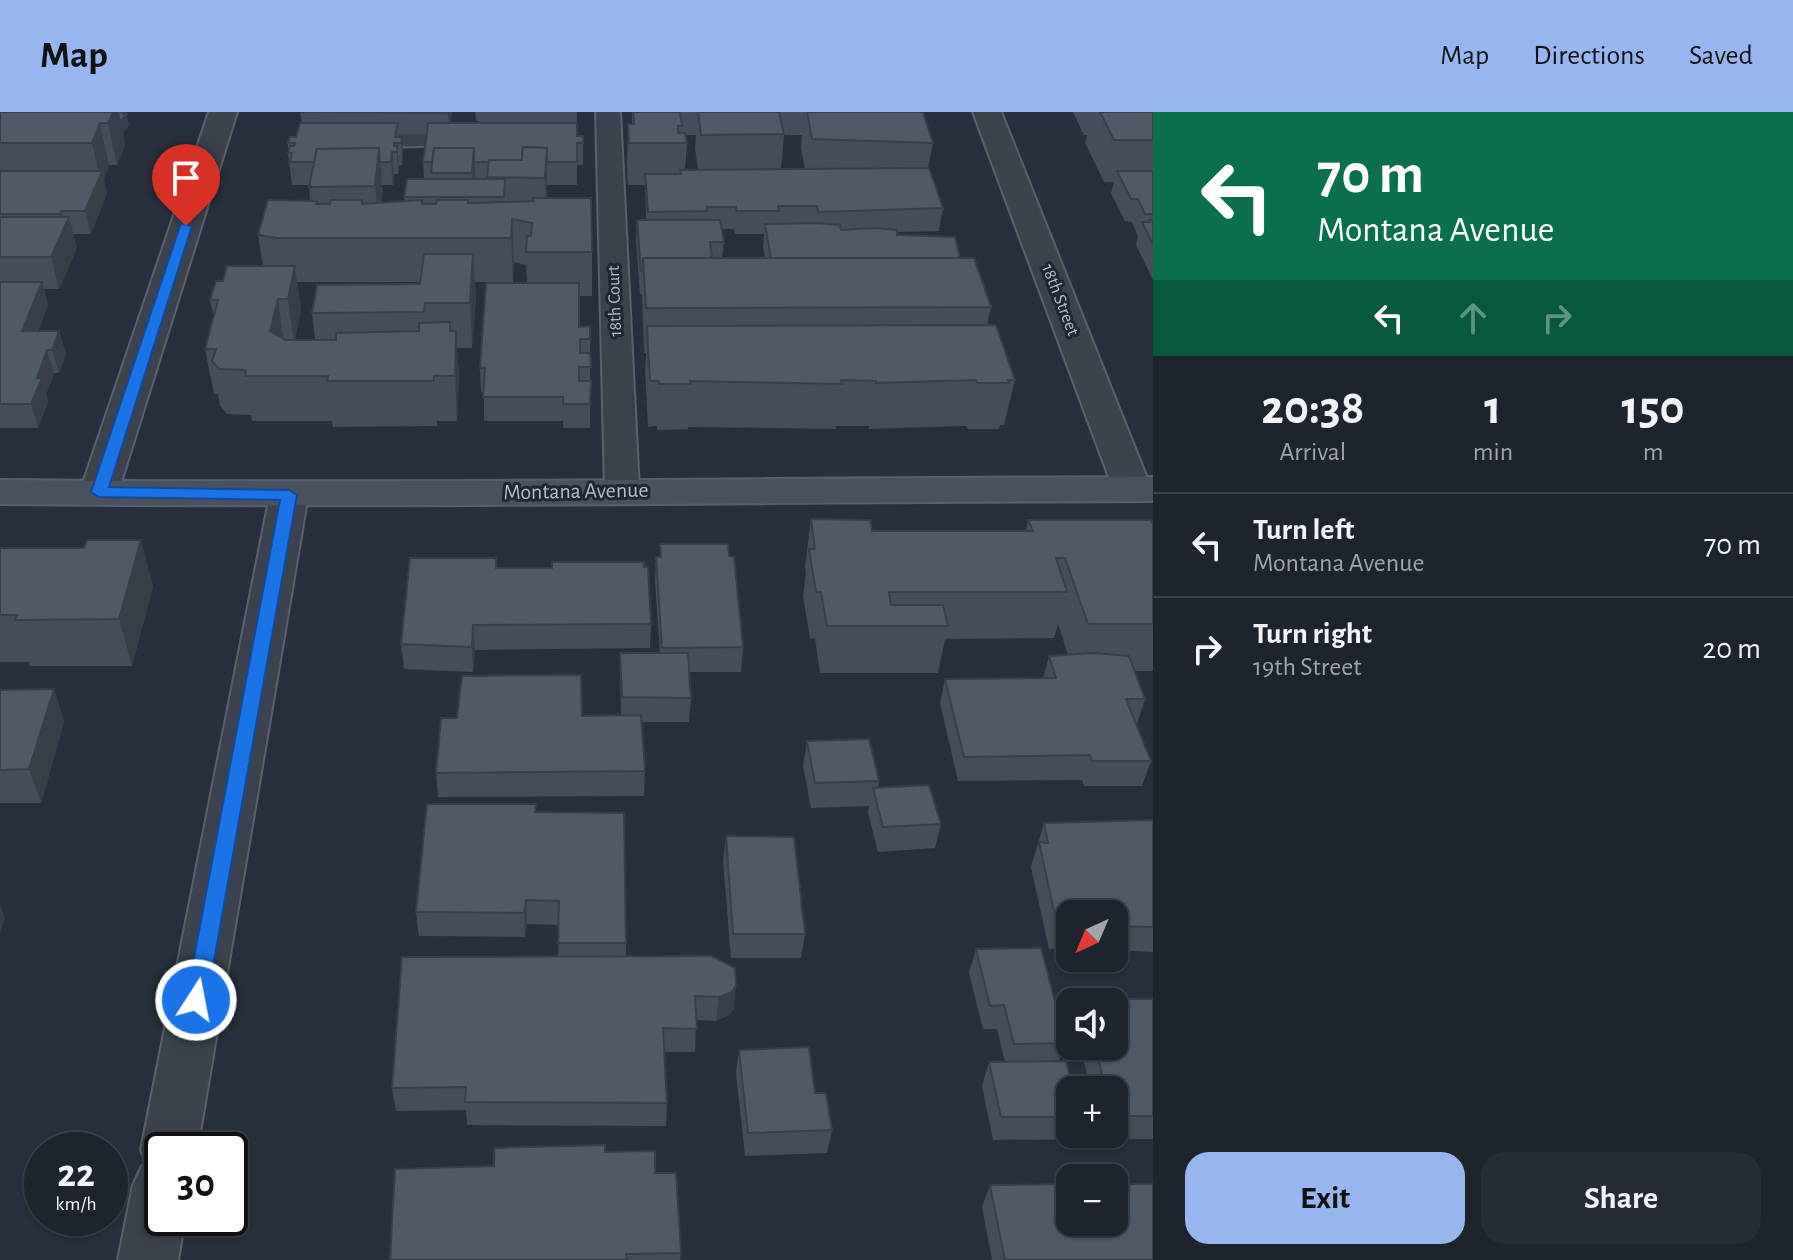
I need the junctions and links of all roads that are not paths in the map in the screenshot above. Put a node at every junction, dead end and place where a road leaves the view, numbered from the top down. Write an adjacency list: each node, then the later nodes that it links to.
1 (223, 112): 10 (street)
2 (987, 112): 7 (street, 18th Street)
3 (608, 125): 4 (lane); 8 (lane, 18th Court)
4 (578, 138)
5 (500, 139): 6 (lane)
6 (329, 140)
7 (1143, 488): 8 (street, Montana Avenue)
8 (622, 490): 11 (street, Montana Avenue)
9 (0, 492): 10 (street, Montana Avenue)
10 (99, 492): 11 (street, Montana Avenue)
11 (289, 495): 12 (street)
12 (172, 1132)
13 (152, 1236): 14 (street)
14 (148, 1260)

